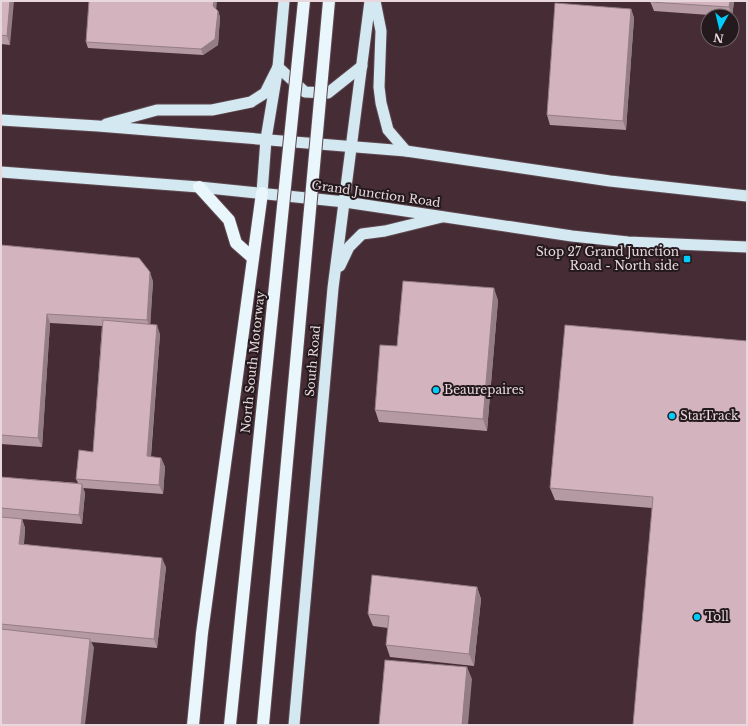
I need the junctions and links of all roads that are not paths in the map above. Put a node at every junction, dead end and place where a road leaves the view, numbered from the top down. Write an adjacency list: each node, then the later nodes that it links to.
1 (284, 1): 7 (highway)
2 (304, 1): 23 (highway, North South Motorway, bridge)
3 (329, 1): 24 (highway, bridge)
4 (370, 1): 6 (highway, South Road)
5 (375, 1): 12 (highway)
6 (362, 66): 7 (highway); 11 (highway, South Road)
7 (278, 67): 9 (highway); 10 (highway)
8 (1, 120): 9 (highway)
9 (98, 126): 10 (highway)
10 (266, 139): 11 (highway); 15 (highway)
11 (352, 146): 12 (highway); 17 (highway, South Road)
12 (406, 151): 16 (highway)
13 (1, 172): 14 (highway, Grand Junction Road)
14 (199, 187): 15 (highway, Grand Junction Road); 20 (highway)
15 (262, 193): 17 (highway, Grand Junction Road); 20 (highway)
16 (747, 196)
17 (345, 202): 18 (highway, Grand Junction Road); 21 (highway, South Road)
18 (446, 216): 19 (highway, Grand Junction Road); 21 (highway)
19 (747, 247)
20 (253, 258): 22 (highway)
21 (333, 288): 25 (highway, South Road)
22 (193, 725)
23 (230, 725)
24 (263, 725)
25 (294, 725)

